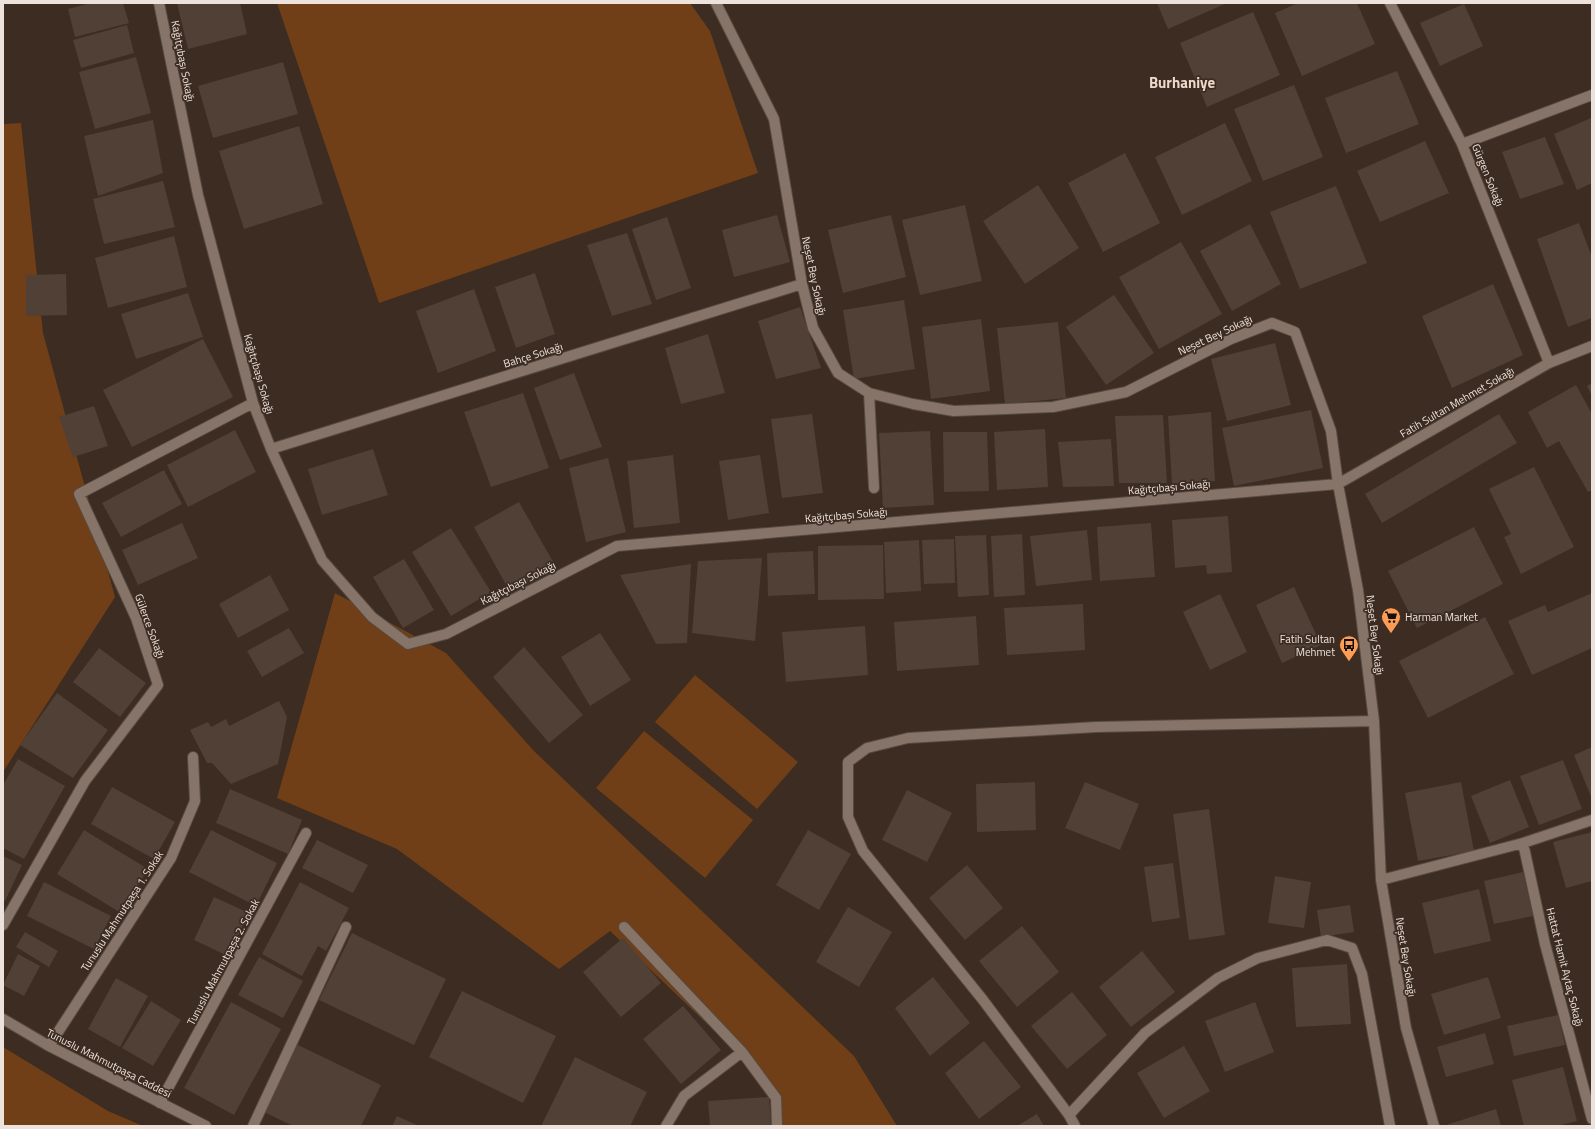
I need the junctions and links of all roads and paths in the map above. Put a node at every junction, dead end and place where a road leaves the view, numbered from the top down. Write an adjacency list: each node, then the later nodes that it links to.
1 (159, 3): 10 (street, Kağıtçıbaşı Sokağı)
2 (716, 3): 6 (street, Neşet Bey Sokağı)
3 (1390, 3): 5 (street, Gürgen Sokağı)
4 (1592, 95): 5 (street)
5 (1462, 144): 8 (street, Gürgen Sokağı)
6 (802, 284): 9 (street, Neşet Bey Sokağı); 11 (street, Bahçe Sokağı)
7 (1592, 346): 8 (street, Fatih Sultan Mehmet Sokağı)
8 (1549, 363): 12 (street, Fatih Sultan Mehmet Sokağı)
9 (868, 393): 12 (street, Neşet Bey Sokağı); 13 (street)
10 (253, 403): 11 (street, Kağıtçıbaşı Sokağı); 20 (street, Gülerce Sokağı)
11 (272, 449): 12 (street, Kağıtçıbaşı Sokağı)
12 (1338, 484): 14 (street, Neşet Bey Sokağı)
13 (874, 488)
14 (1374, 721): 19 (street, Neşet Bey Sokağı); 27 (street)
15 (193, 757): 24 (street, Tunuslu Mahmutpaşa 1. Sokak)
16 (1592, 820): 18 (street)
17 (306, 833): 26 (street, Tunuslu Mahmutpaşa 2. Sokak)
18 (1522, 843): 19 (street); 28 (street, Hattat Hamit Aytaç Sokağı)
19 (1381, 880): 35 (street, Neşet Bey Sokağı)
20 (3, 925)
21 (346, 926): 30 (street)
22 (624, 927): 25 (street)
23 (3, 1019): 24 (street, Tunuslu Mahmutpaşa Caddesi)
24 (49, 1046): 26 (street, Tunuslu Mahmutpaşa Caddesi)
25 (742, 1052): 31 (street); 32 (street)
26 (160, 1103): 29 (street, Tunuslu Mahmutpaşa Caddesi)
27 (1069, 1115): 33 (street); 34 (street)
28 (1592, 1119)
29 (206, 1126)
30 (252, 1126)
31 (666, 1126)
32 (777, 1126)
33 (1074, 1126)
34 (1390, 1126)
35 (1434, 1126)

